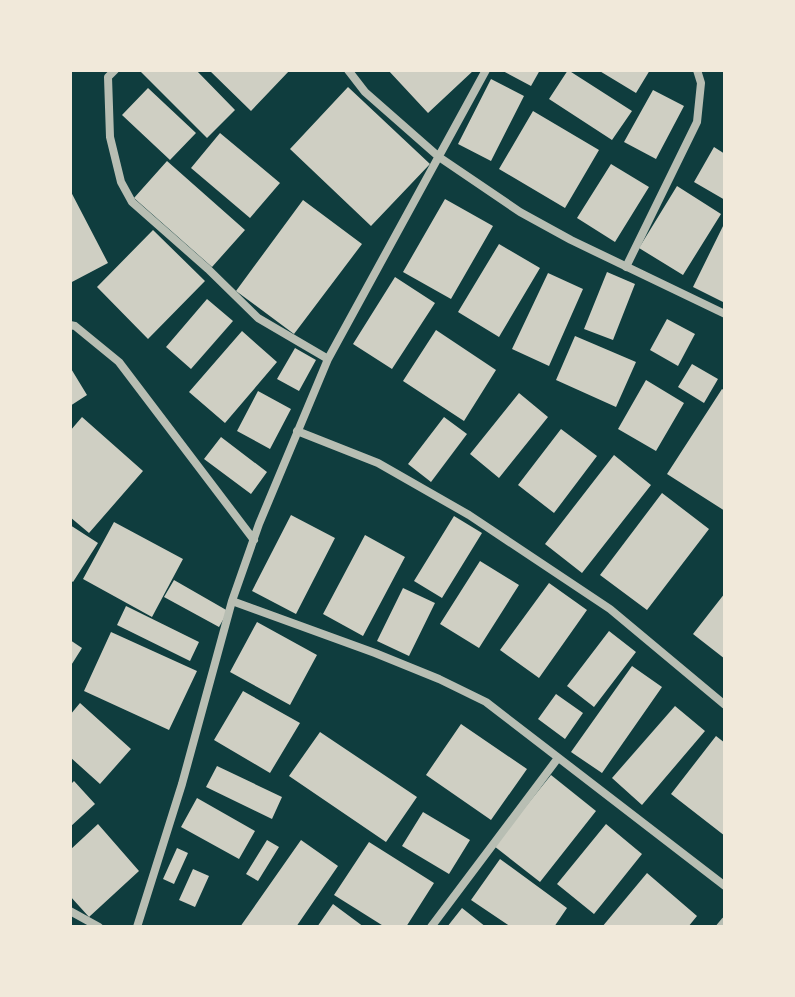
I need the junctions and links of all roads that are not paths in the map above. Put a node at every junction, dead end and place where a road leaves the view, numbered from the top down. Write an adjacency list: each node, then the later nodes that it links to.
1 (115, 70): 9 (street)
2 (348, 70): 5 (street)
3 (486, 70): 5 (street)
4 (697, 70): 6 (street)
5 (439, 157): 6 (street); 9 (street)
6 (626, 267): 7 (street)
7 (725, 314)
8 (70, 325): 11 (street)
9 (328, 359): 10 (street)
10 (297, 431): 11 (street); 13 (street)
11 (254, 540): 12 (street)
12 (232, 601): 14 (street); 19 (street)
13 (725, 705)
14 (558, 758): 15 (street); 20 (street)
15 (725, 886)
16 (70, 911): 18 (street)
17 (725, 921): 21 (street)
18 (99, 927)
19 (137, 927)
20 (431, 927)
21 (720, 927)

